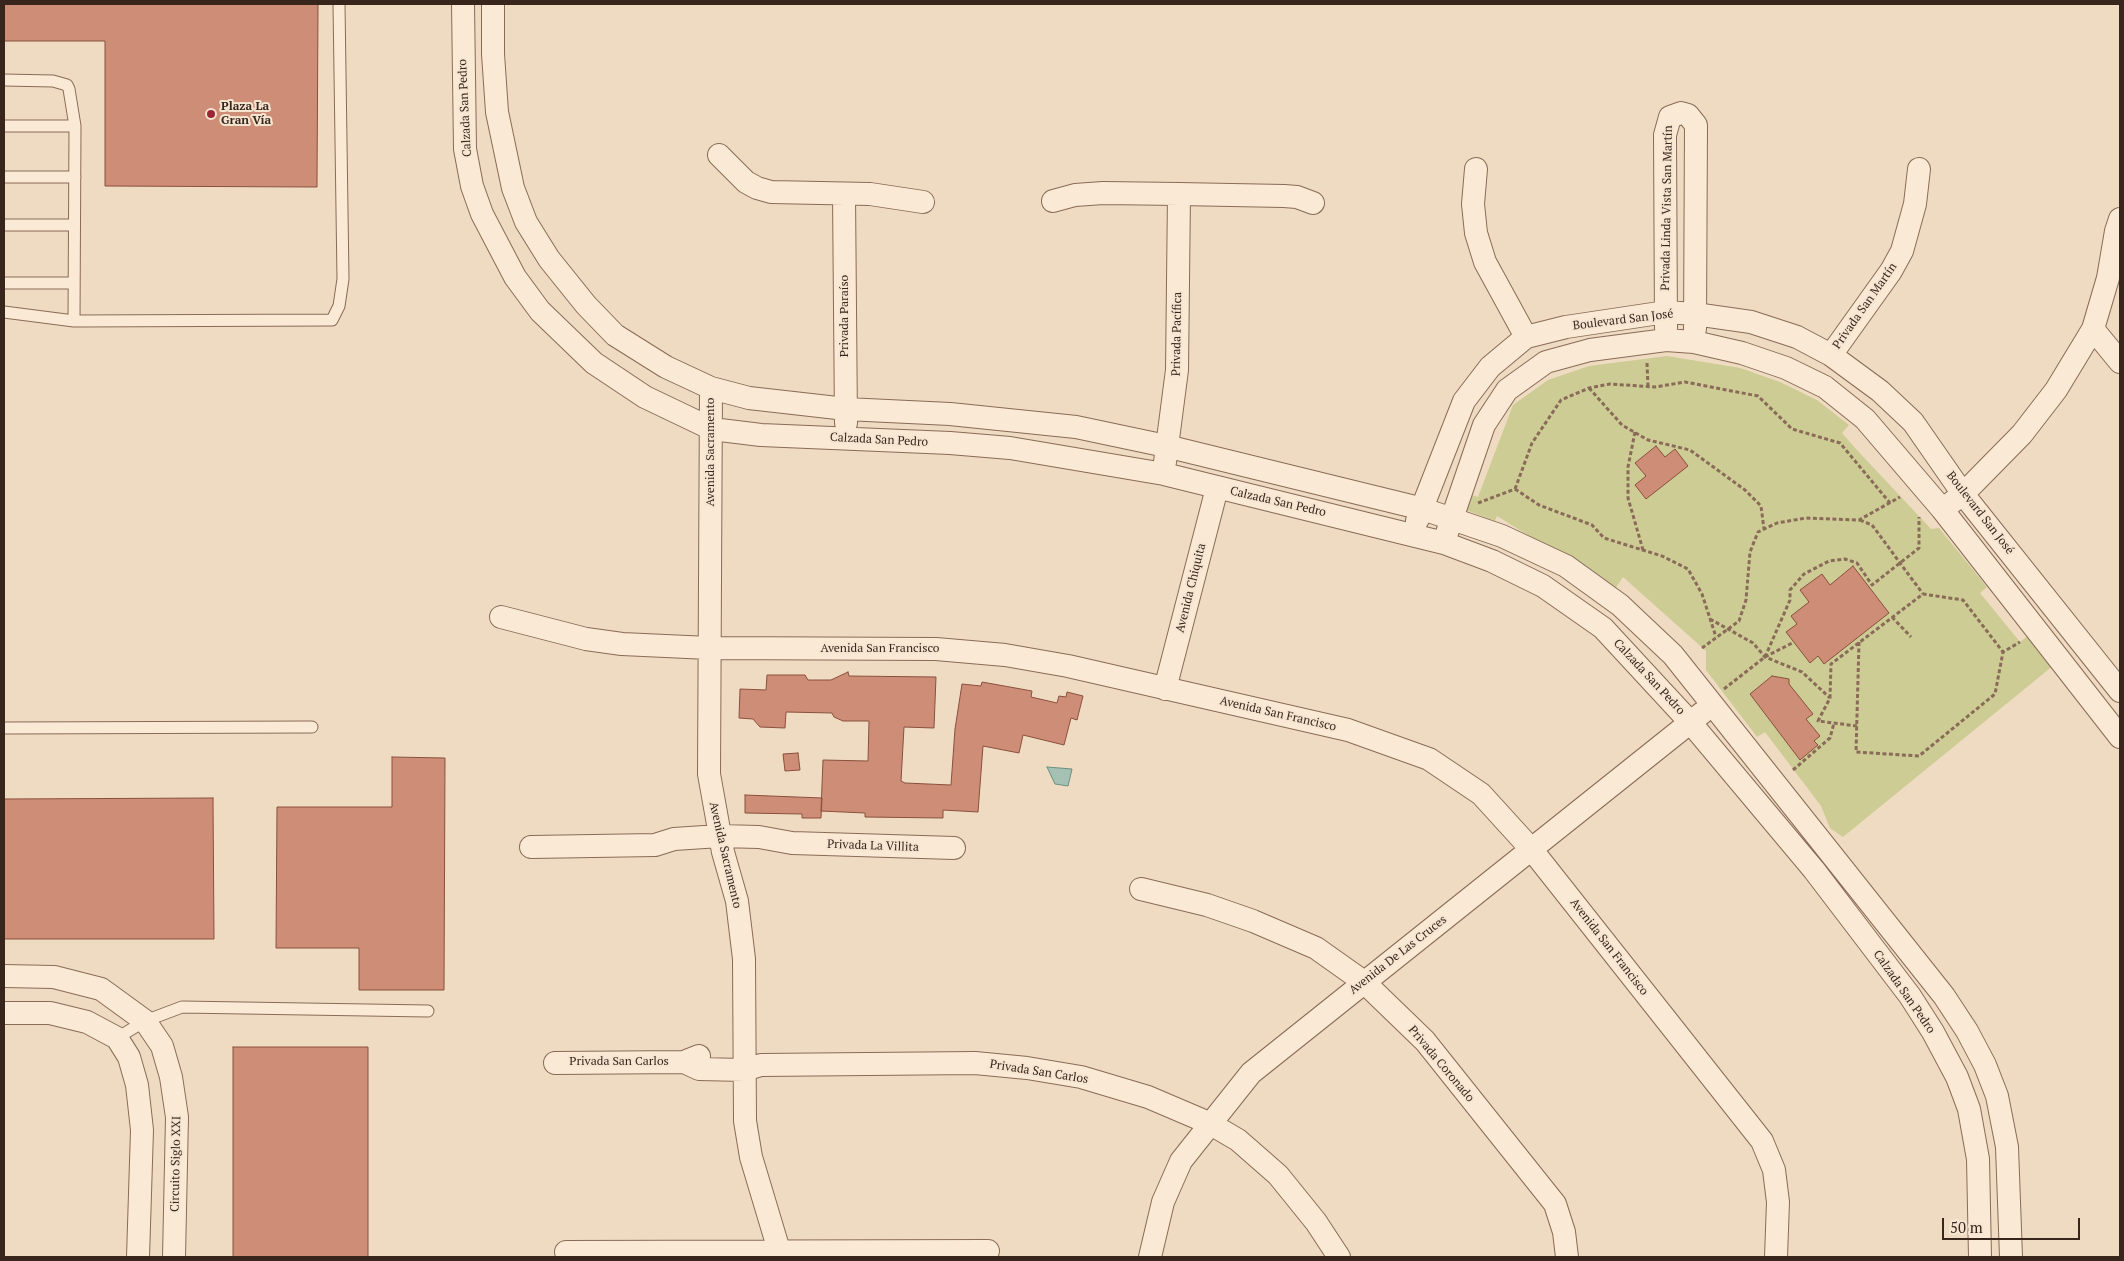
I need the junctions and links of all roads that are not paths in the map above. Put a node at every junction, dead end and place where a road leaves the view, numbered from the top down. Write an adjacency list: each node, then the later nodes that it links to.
1 (339, 4): 27 (lane)
2 (463, 4): 4 (street, Calzada San Pedro)
3 (493, 4): 5 (street)
4 (462, 54): 5 (street); 36 (street, Calzada San Pedro)
5 (493, 54): 34 (street)
6 (4, 80): 8 (lane)
7 (4, 126): 8 (lane)
8 (75, 126): 13 (lane)
9 (719, 155): 14 (street)
10 (1919, 168): 32 (street, Privada San Martín)
11 (1476, 169): 29 (street)
12 (4, 177): 13 (lane)
13 (75, 177): 21 (lane)
14 (844, 194): 17 (street); 35 (street, Privada Paraíso)
15 (1179, 194): 16 (street); 18 (street); 38 (street, Privada Pacífica)
16 (1053, 200)
17 (923, 202)
18 (1313, 203)
19 (2120, 220): 28 (street)
20 (4, 225): 21 (lane)
21 (74, 225): 23 (lane)
22 (4, 283): 23 (lane)
23 (74, 283): 27 (lane)
24 (4, 312): 27 (lane)
25 (1666, 312): 26 (street, Boulevard San José); 26 (street, Privada Linda Vista San Martín); 29 (street, Boulevard San José); 30 (street, Privada Linda Vista San Martín)
26 (1695, 314): 31 (street, Privada Linda Vista San Martín); 32 (street, Boulevard San José)
27 (74, 321)
28 (2093, 329): 33 (street); 41 (street)
29 (1526, 337): 42 (street, Boulevard San José)
30 (1666, 340): 31 (street, Boulevard San José); 44 (street, Boulevard San José)
31 (1694, 342): 43 (street, Boulevard San José)
32 (1831, 355): 41 (street, Boulevard San José)
33 (2120, 362)
34 (711, 388): 35 (street); 36 (street, Avenida Sacramento)
35 (846, 409): 37 (street, Privada Paraíso); 38 (street)
36 (712, 429): 37 (street, Calzada San Pedro); 50 (street, Avenida Sacramento)
37 (846, 438): 39 (street, Calzada San Pedro)
38 (1166, 446): 39 (street, Privada Pacífica); 42 (street)
39 (1164, 474): 40 (street, Calzada San Pedro)
40 (1216, 488): 45 (street, Calzada San Pedro); 51 (street, Avenida Chiquita)
41 (1964, 494): 43 (street); 47 (street, Boulevard San José)
42 (1423, 509): 44 (street); 45 (street, Boulevard San José)
43 (1942, 510): 48 (street, Boulevard San José)
44 (1452, 518): 46 (street, Boulevard San José); 53 (street)
45 (1412, 534): 46 (street, Calzada San Pedro)
46 (1444, 543): 54 (street, Calzada San Pedro)
47 (2027, 573): 48 (street); 52 (street, Boulevard San José)
48 (2004, 589): 57 (street, Boulevard San José)
49 (501, 617): 50 (street, Avenida San Francisco)
50 (709, 648): 51 (street, Avenida San Francisco); 58 (street, Avenida Sacramento)
51 (1166, 688): 61 (street, Avenida San Francisco)
52 (2120, 690)
53 (1717, 698): 54 (street, Avenida De Las Cruces); 62 (street)
54 (1690, 722): 61 (street, Avenida De Las Cruces); 63 (street, Calzada San Pedro)
55 (312, 727): 56 (lane)
56 (4, 728)
57 (2120, 737)
58 (721, 844): 59 (street, Privada La Villita); 60 (street, Privada La Villita); 72 (street, Avenida Sacramento)
59 (531, 847)
60 (954, 848)
61 (1532, 850): 66 (street, Avenida De Las Cruces); 84 (street, Avenida San Francisco)
62 (1832, 854): 63 (street); 73 (street)
63 (1814, 870): 74 (street, Calzada San Pedro)
64 (1141, 890): 66 (street, Privada Coronado)
65 (4, 976): 69 (street, Circuito Siglo XXI)
66 (1364, 982): 75 (street, Avenida De Las Cruces); 83 (street, Privada Coronado)
67 (428, 1010): 69 (lane)
68 (4, 1013): 70 (street)
69 (145, 1021): 70 (lane); 80 (street, Circuito Siglo XXI)
70 (117, 1038): 79 (street)
71 (555, 1063): 72 (street, Privada San Carlos)
72 (750, 1063): 75 (street, Privada San Carlos); 78 (street, Avenida Sacramento)
73 (1985, 1064): 74 (street); 86 (street)
74 (1956, 1077): 85 (street, Calzada San Pedro)
75 (1209, 1123): 81 (street, Avenida De Las Cruces); 82 (street, Privada San Carlos)
76 (988, 1251): 78 (street)
77 (566, 1252): 78 (street)
78 (780, 1254)
79 (138, 1257)
80 (174, 1257)
81 (1150, 1257)
82 (1339, 1257)
83 (1567, 1257)
84 (1776, 1257)
85 (1980, 1257)
86 (2011, 1257)

